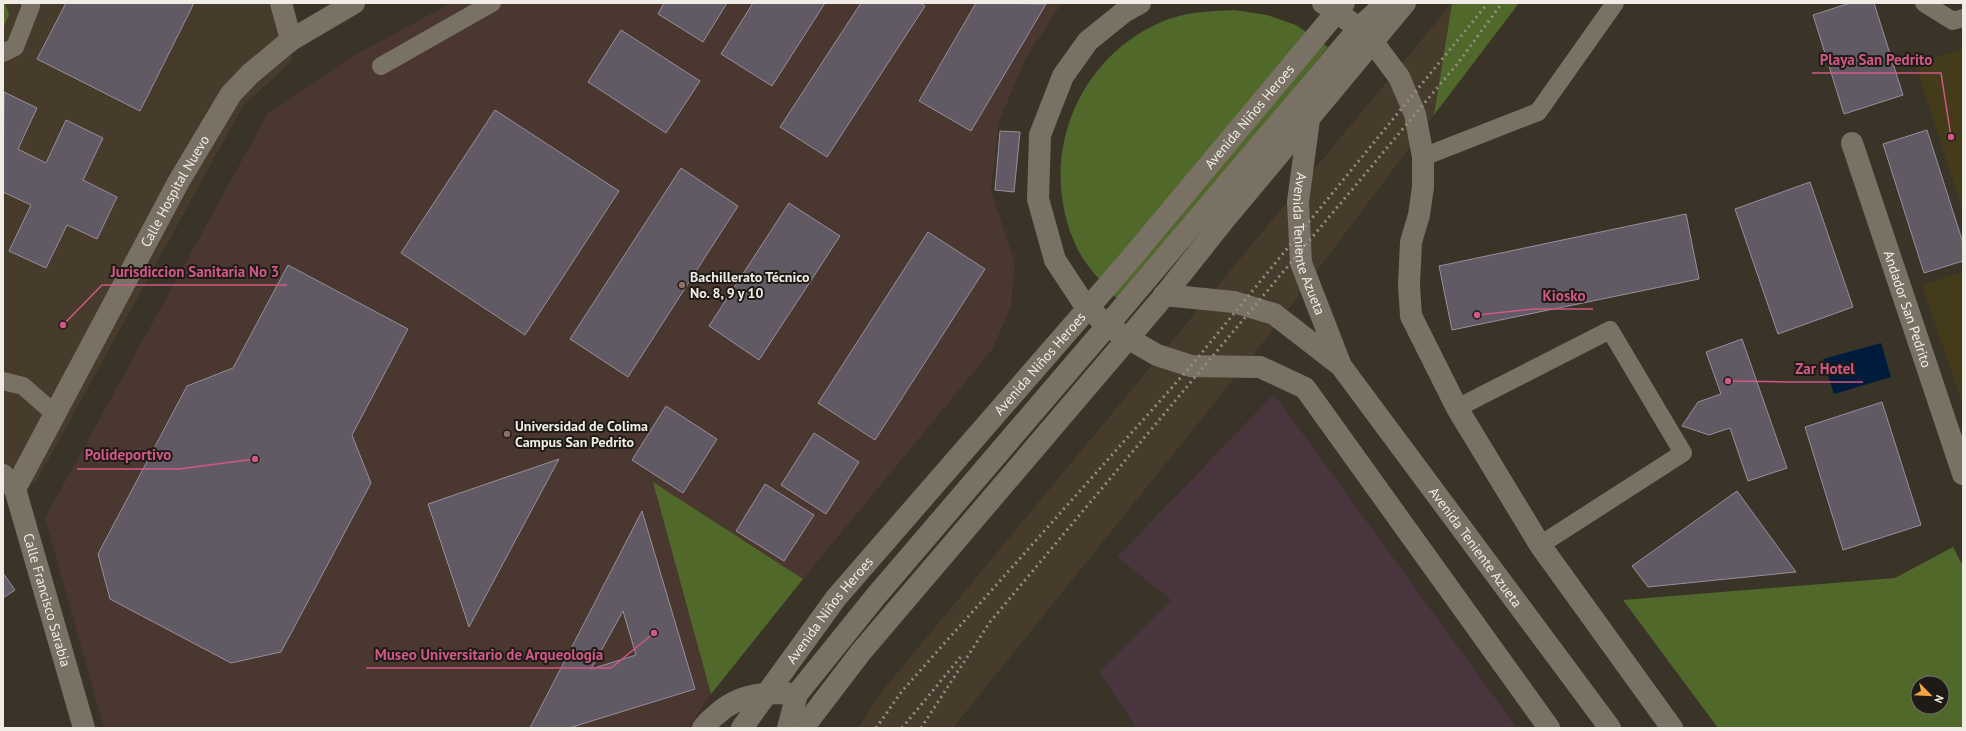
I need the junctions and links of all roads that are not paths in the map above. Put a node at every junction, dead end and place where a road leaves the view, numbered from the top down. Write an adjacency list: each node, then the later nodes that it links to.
1 (30, 3): 14 (lane)
2 (281, 3): 13 (street)
3 (354, 3): 13 (street, Calle Hospital Nuevo)
4 (492, 3): 15 (lane)
5 (1329, 3): 12 (street); 31 (street, Avenida Niños Heroes)
6 (1386, 3): 12 (street)
7 (1405, 3): 16 (street)
8 (1615, 3): 18 (lane)
9 (1924, 3): 11 (lane)
10 (1127, 6): 20 (street)
11 (1963, 18)
12 (1359, 28): 18 (street); 20 (street)
13 (291, 40): 24 (street, Calle Hospital Nuevo)
14 (3, 53)
15 (382, 66)
16 (1309, 119): 19 (street); 21 (street, Avenida Teniente Azueta)
17 (1852, 142): 25 (street, Andador San Pedrito)
18 (1423, 157): 23 (street)
19 (1164, 295): 21 (street, Avenida Teniente Azueta); 33 (street)
20 (1107, 326): 28 (street); 34 (street)
21 (1341, 366): 35 (street, Avenida Teniente Azueta)
22 (3, 381): 24 (lane)
23 (1457, 408): 27 (street); 27 (lane)
24 (55, 414): 26 (street, Calle Hospital Nuevo)
25 (1963, 474)
26 (9, 482): 29 (street, Calle Francisco Sarabia)
27 (1540, 545): 36 (street)
28 (797, 694): 30 (street); 32 (street)
29 (84, 728)
30 (703, 728)
31 (742, 728)
32 (788, 728)
33 (804, 728)
34 (1549, 728)
35 (1610, 728)
36 (1672, 728)

